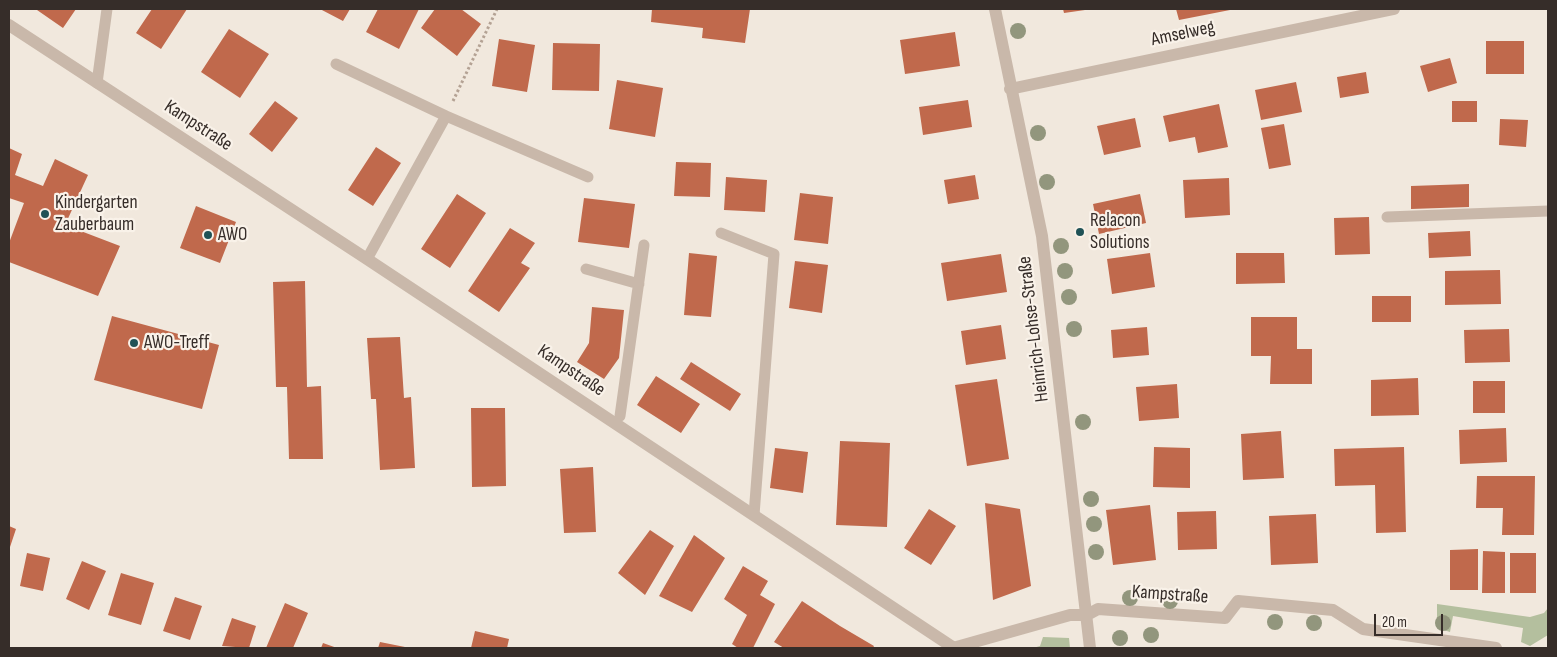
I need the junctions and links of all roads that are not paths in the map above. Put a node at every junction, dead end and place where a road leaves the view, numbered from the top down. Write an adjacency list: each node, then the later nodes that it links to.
1 (107, 9): 6 (lane)
2 (995, 9): 7 (street, Heinrich-Lohse-Straße)
3 (1394, 9): 7 (street, Amselweg)
4 (9, 25): 6 (street, Kampstraße)
5 (336, 64): 8 (lane)
6 (97, 82): 14 (street, Kampstraße)
7 (1010, 89): 19 (street, Heinrich-Lohse-Straße)
8 (446, 116): 9 (lane); 14 (lane)
9 (588, 177)
10 (1548, 211): 11 (lane)
11 (1387, 217)
12 (721, 233): 18 (lane)
13 (644, 245): 16 (lane)
14 (367, 259): 18 (street, Kampstraße)
15 (586, 269): 16 (lane)
16 (639, 284): 17 (lane)
17 (620, 416)
18 (754, 516): 20 (street, Kampstraße)
19 (1087, 615): 20 (street, Kampstraße); 21 (street, Heinrich-Lohse-Straße); 22 (street, Kampstraße)
20 (953, 648)
21 (1090, 648)
22 (1496, 648)

